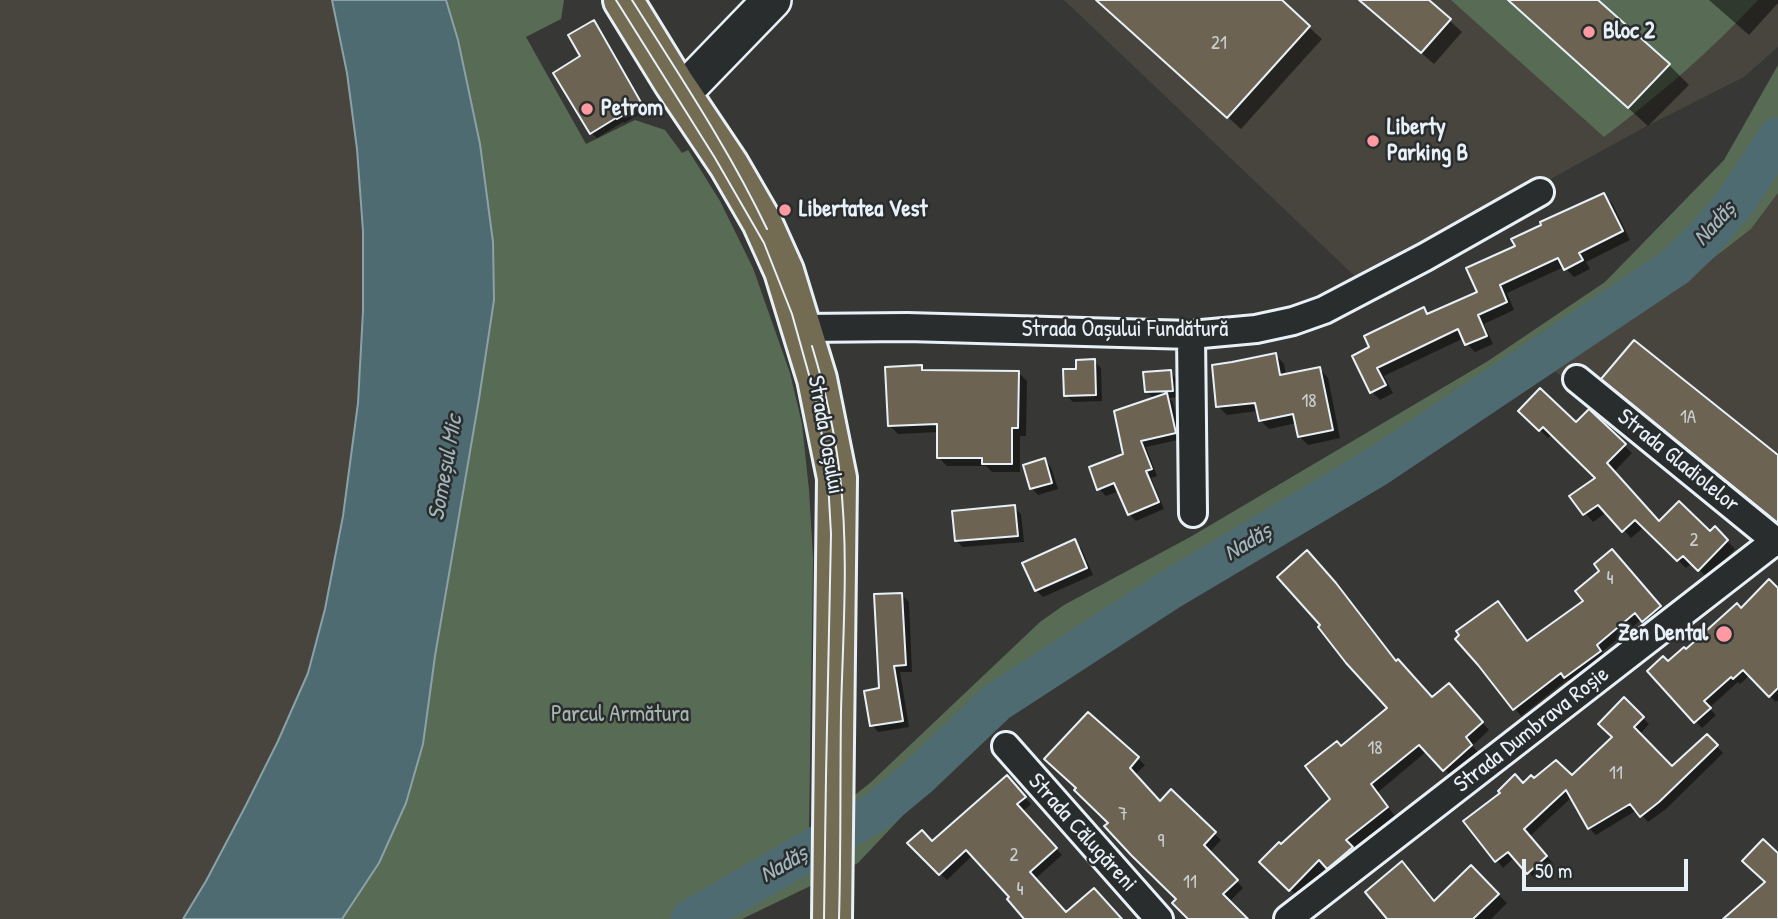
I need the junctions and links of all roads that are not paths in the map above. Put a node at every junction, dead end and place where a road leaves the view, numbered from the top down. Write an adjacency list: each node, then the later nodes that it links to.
1 (622, 0): 3 (main road, Strada Oașului)
2 (772, 0): 3 (street)
3 (685, 90): 5 (main road, Strada Oașului)
4 (1540, 192): 6 (street, Strada Oașului Fundătură)
5 (802, 328): 6 (street, Strada Oașului Fundătură); 11 (main road, Strada Oașului)
6 (1191, 335): 8 (street)
7 (1577, 379): 9 (street, Strada Gladiolelor)
8 (1193, 513)
9 (1777, 542): 13 (street, Strada Dumbrava Roșie)
10 (1006, 746): 12 (street, Strada Călugăreni)
11 (832, 908)
12 (1159, 919)
13 (1288, 919)

